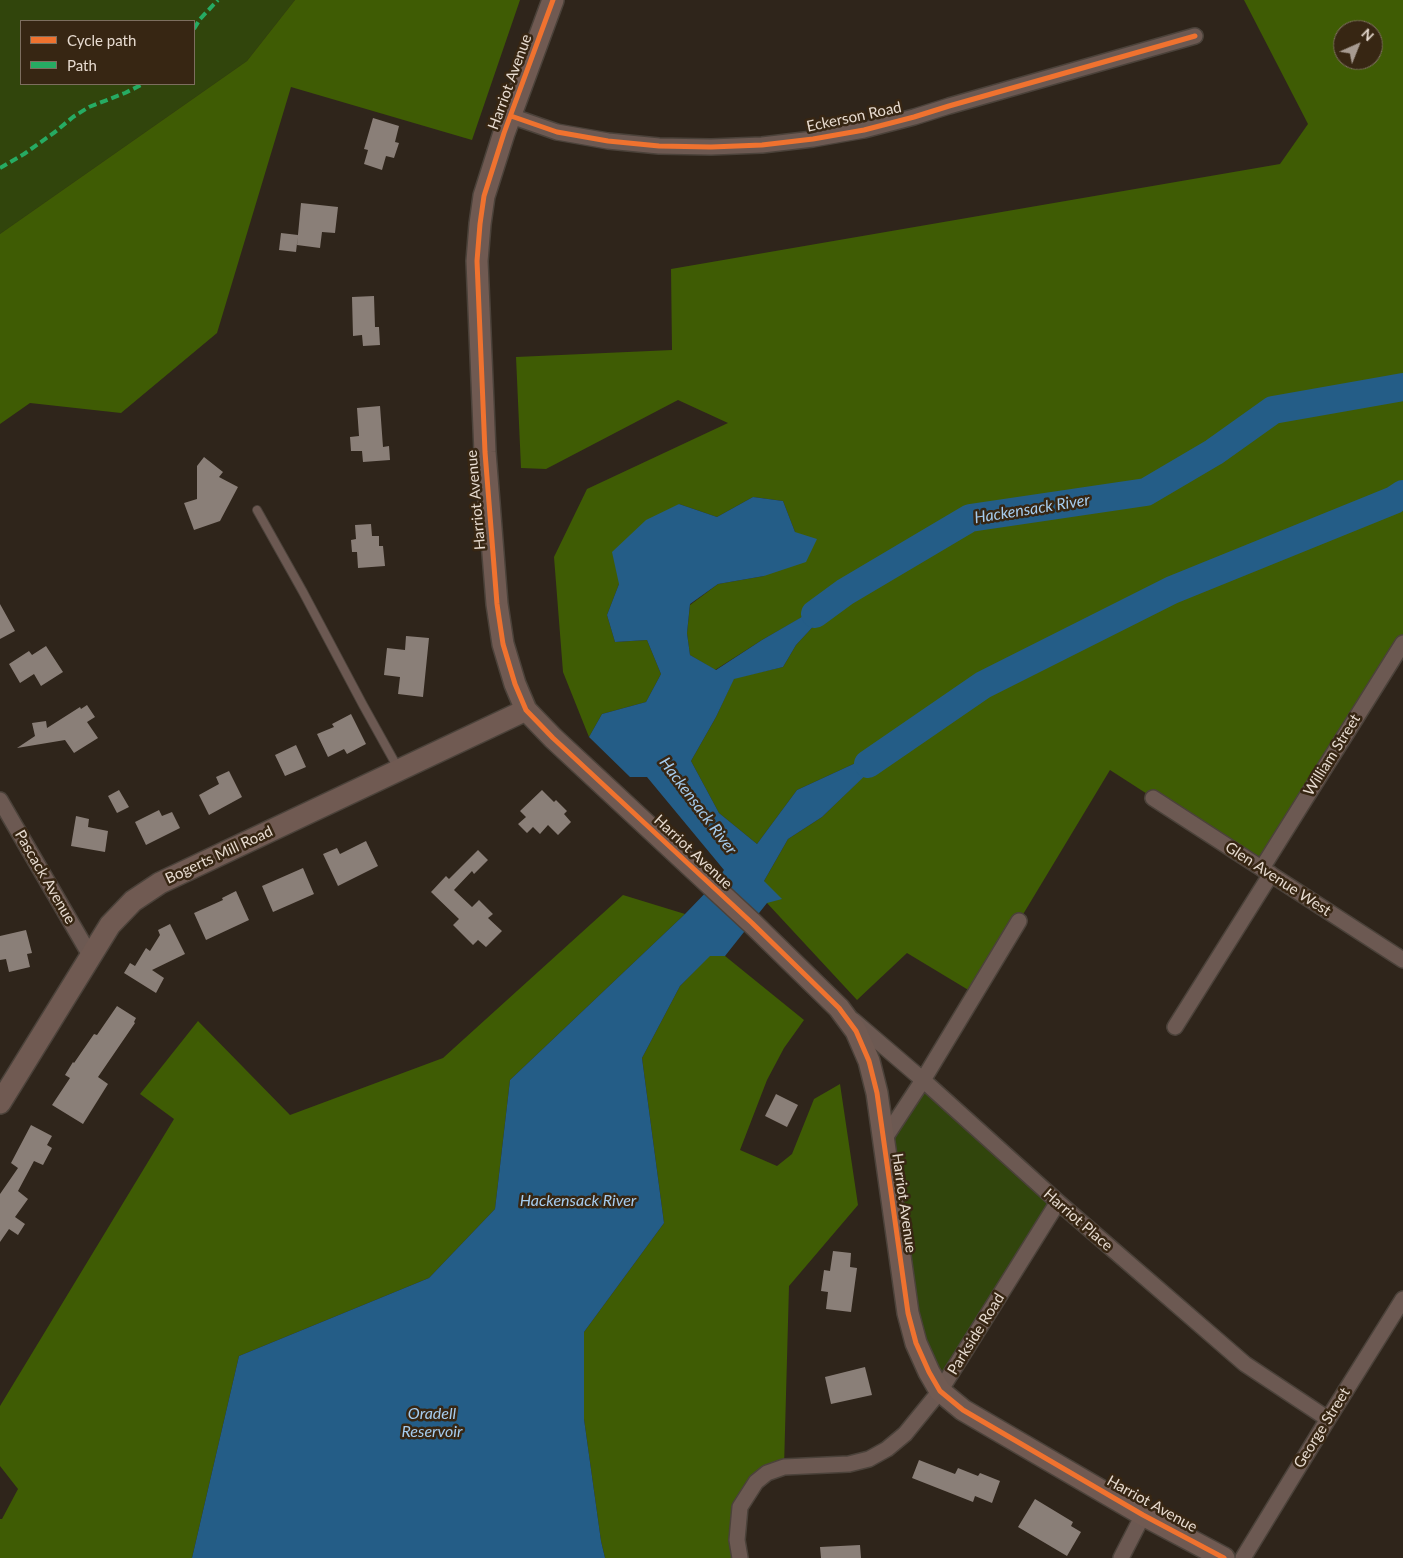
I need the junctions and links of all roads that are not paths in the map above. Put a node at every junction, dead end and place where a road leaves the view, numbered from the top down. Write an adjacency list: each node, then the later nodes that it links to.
1 (552, 1): 3 (street, Harriot Avenue)
2 (1195, 36): 3 (street, Eckerson Road)
3 (511, 116): 6 (street, Harriot Avenue)
4 (257, 510): 7 (lane)
5 (1403, 643): 10 (street, William Street)
6 (526, 710): 7 (street, Bogerts Mill Road); 14 (street, Harriot Avenue)
7 (399, 770): 12 (street, Bogerts Mill Road)
8 (1153, 798): 10 (street, Glen Avenue West)
9 (0, 800): 12 (street, Pascack Avenue)
10 (1266, 871): 13 (street, Glen Avenue West); 15 (street, William Street)
11 (1020, 921): 16 (street)
12 (90, 954): 17 (street, Bogerts Mill Road)
13 (1403, 960)
14 (839, 1008): 16 (street, Harriot Place); 18 (street, Harriot Avenue)
15 (1174, 1027)
16 (923, 1080): 18 (street); 19 (street, Harriot Place)
17 (0, 1103)
18 (883, 1141): 21 (street, Harriot Avenue)
19 (1058, 1202): 21 (street, Parkside Road); 22 (street, Harriot Place)
20 (1403, 1300): 22 (street, George Street)
21 (940, 1391): 23 (street, Harriot Avenue); 24 (street, Parkside Road)
22 (1328, 1419): 27 (street, George Street)
23 (1143, 1515): 25 (street); 26 (street, Harriot Avenue)
24 (740, 1558)
25 (1122, 1558)
26 (1224, 1558)
27 (1243, 1558)

